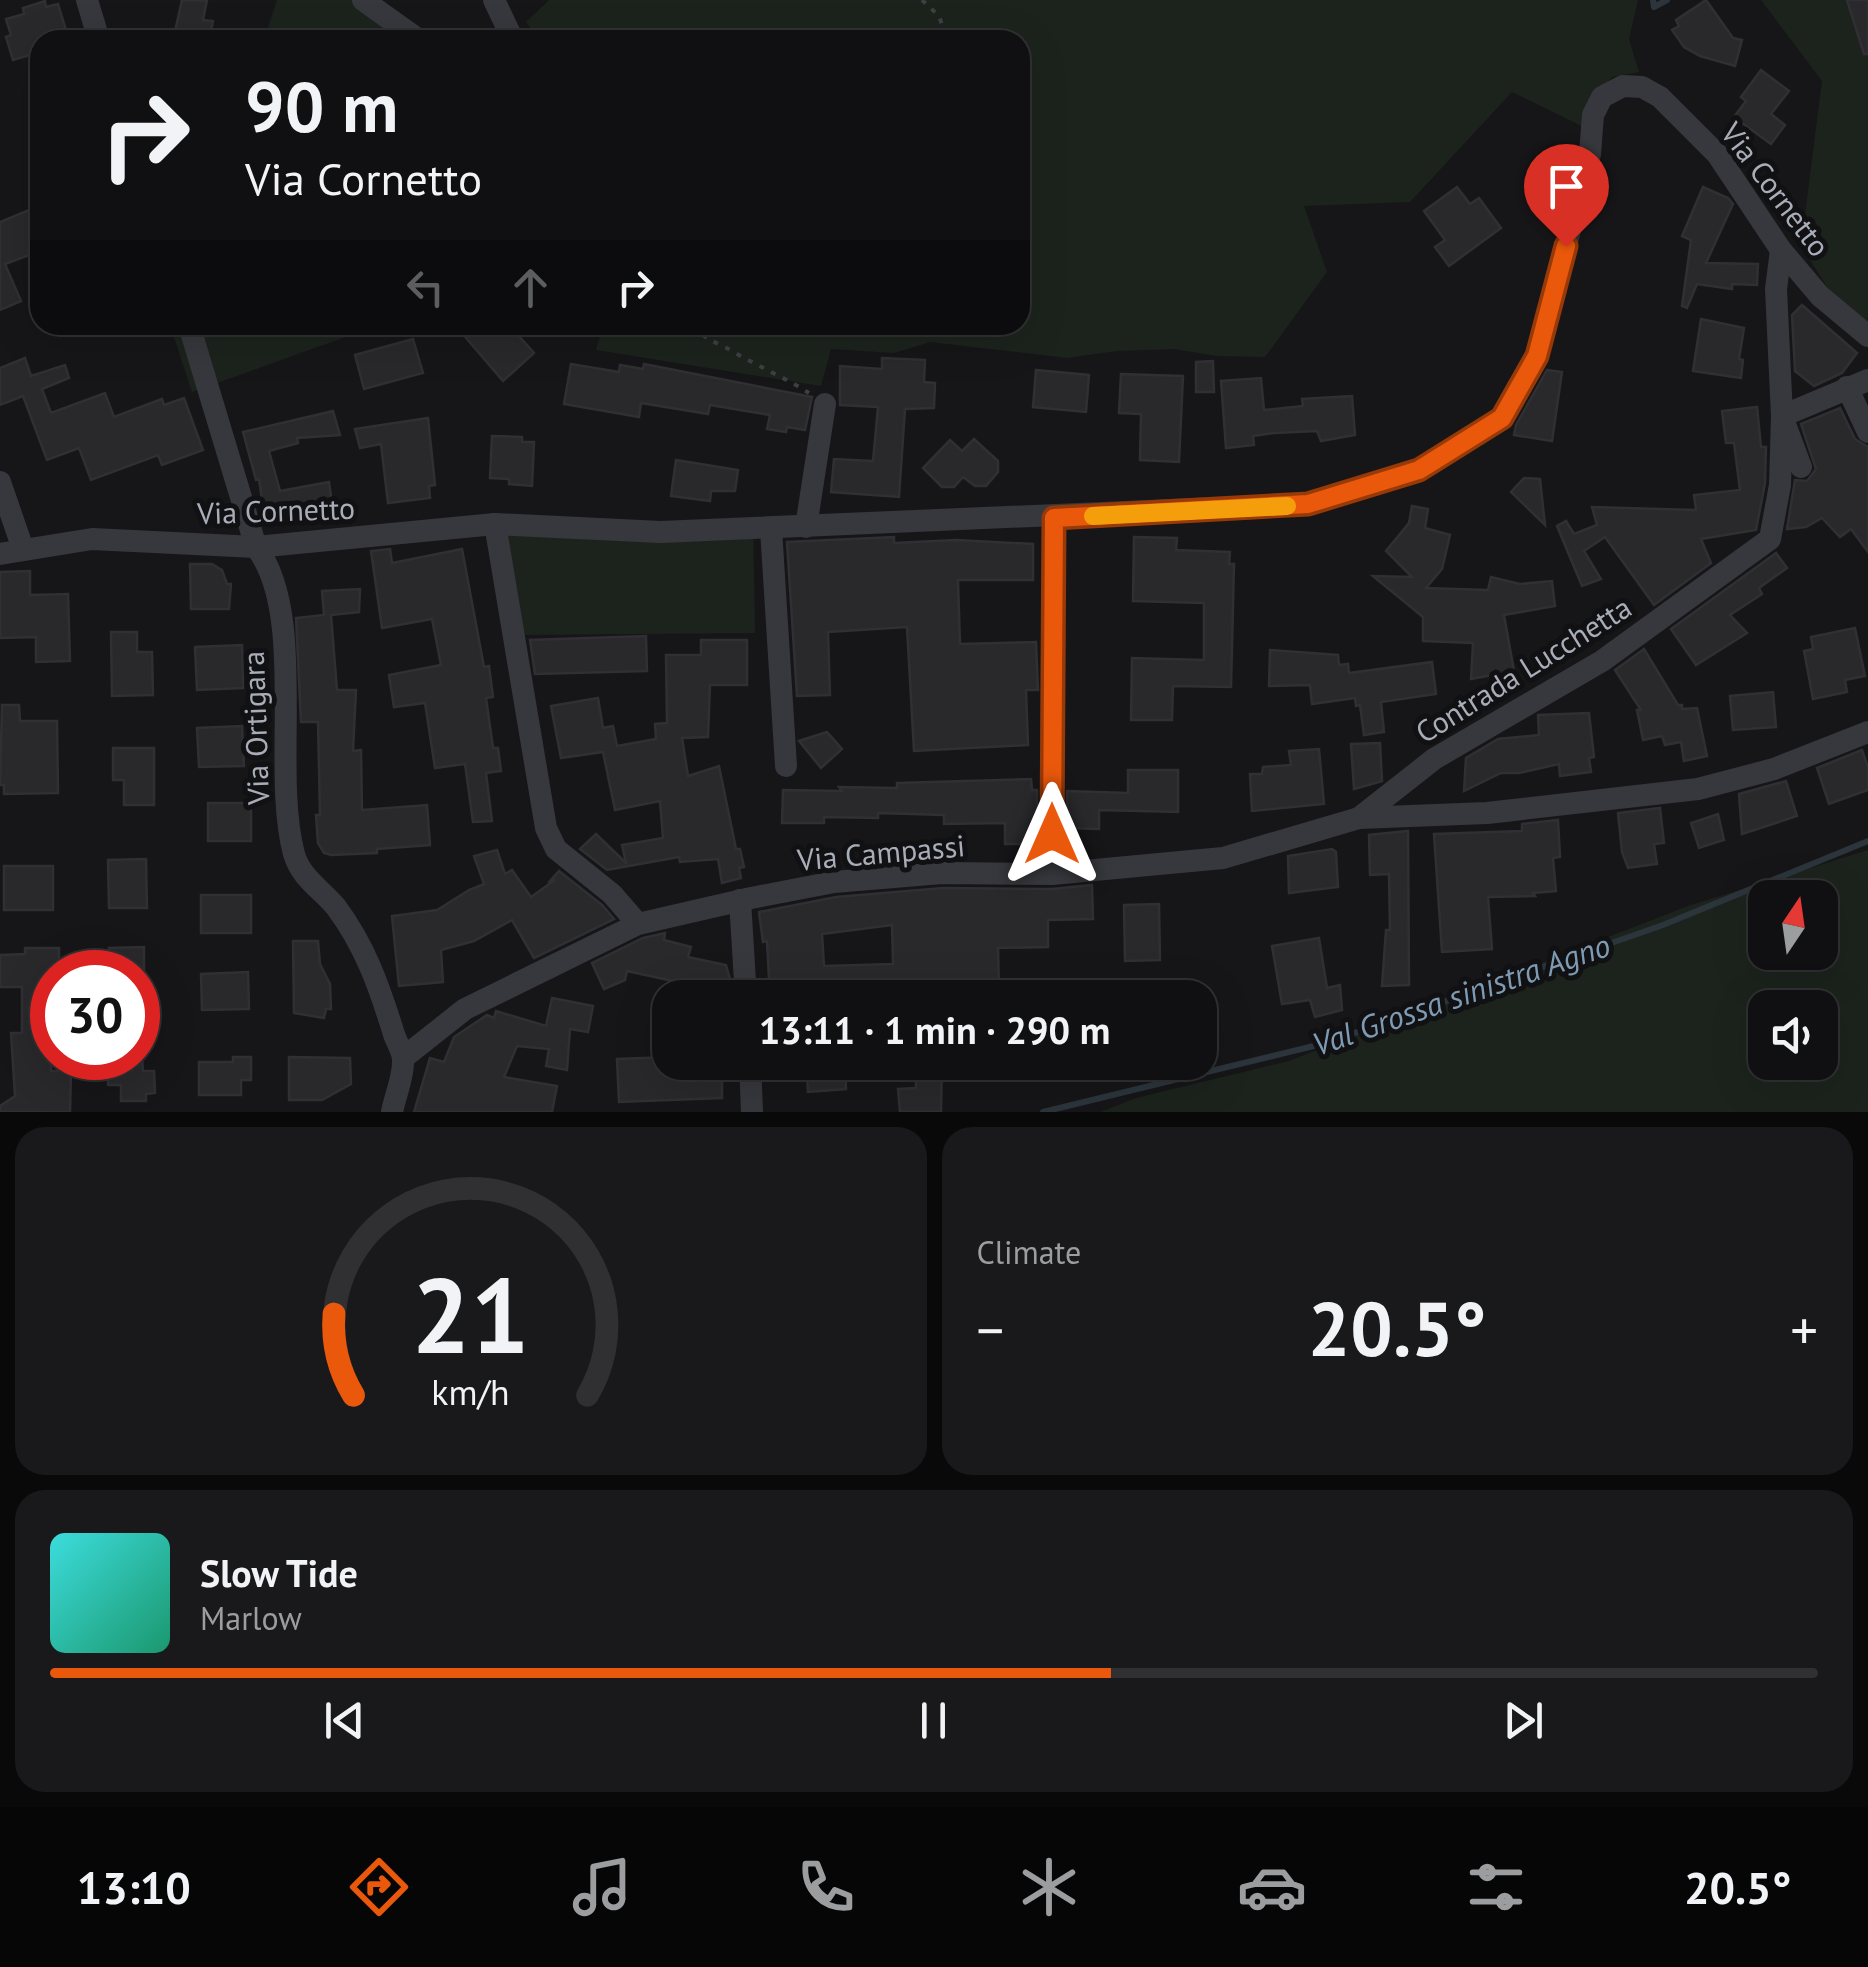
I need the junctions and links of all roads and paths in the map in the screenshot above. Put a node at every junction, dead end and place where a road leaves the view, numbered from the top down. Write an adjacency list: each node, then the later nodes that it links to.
1 (87, 0): 5 (street)
2 (363, 0): 6 (street)
3 (494, 0): 7 (street)
4 (922, 0): 8 (path)
5 (97, 30)
6 (404, 30)
7 (508, 30)
8 (944, 30)
9 (1781, 250): 12 (street, Via Cornetto); 15 (street); 19 (street, Via Cornetto)
10 (192, 335): 23 (street, Via Ortigara)
11 (702, 335): 14 (path)
12 (1868, 336)
13 (1858, 384): 15 (street); 16 (street)
14 (825, 404): 21 (street)
15 (1782, 416): 17 (street); 27 (street, Contrada Lucchetta)
16 (1868, 432)
17 (1801, 467)
18 (0, 482): 24 (street)
19 (1054, 518): 21 (street, Via Cornetto); 28 (street)
20 (495, 524): 22 (street, Via Cornetto); 23 (street, Via Cornetto); 30 (street)
21 (806, 526): 22 (street, Via Cornetto)
22 (771, 529): 26 (street)
23 (256, 547): 24 (street, Via Cornetto); 32 (street, Via Ortigara)
24 (12, 551)
25 (1868, 732): 27 (street, Via Campassi)
26 (786, 766)
27 (1359, 818): 28 (street, Via Campassi)
28 (1052, 874): 29 (street, Via Campassi)
29 (740, 900): 30 (street, Via Campassi); 31 (street)
30 (638, 924): 32 (street, Via Campassi)
31 (745, 980)
32 (404, 1058): 34 (street)
33 (751, 1080): 35 (street)
34 (392, 1112)
35 (752, 1112)

